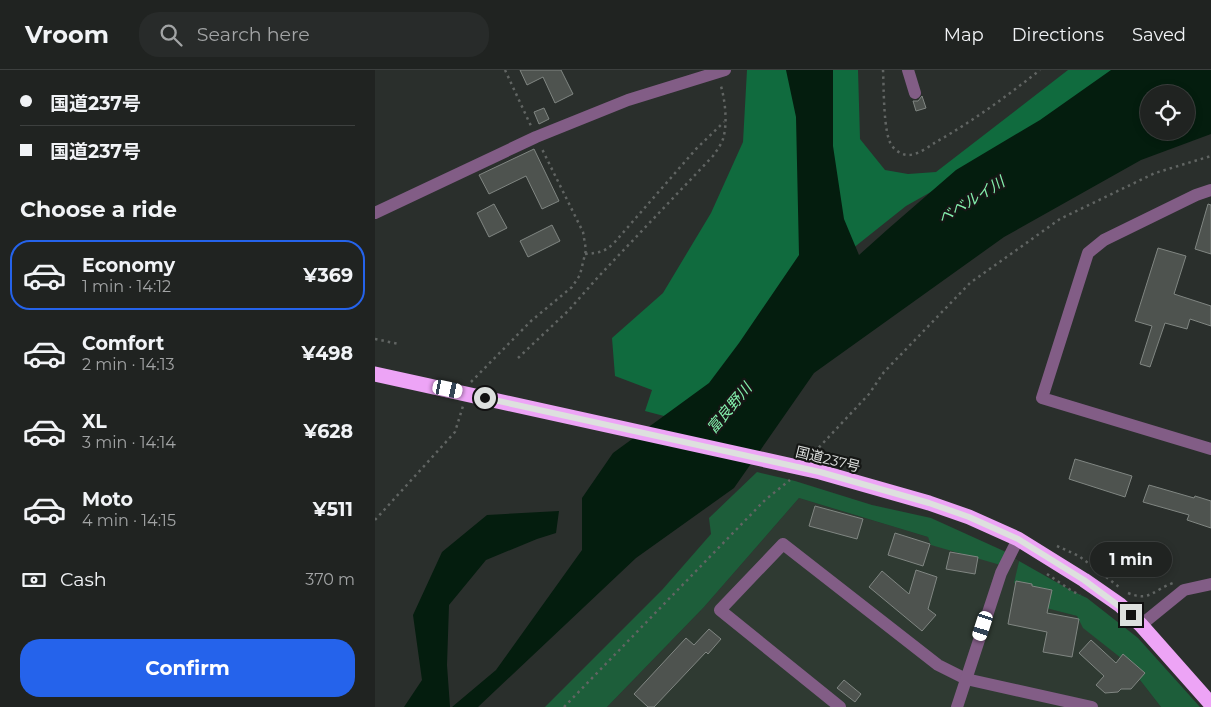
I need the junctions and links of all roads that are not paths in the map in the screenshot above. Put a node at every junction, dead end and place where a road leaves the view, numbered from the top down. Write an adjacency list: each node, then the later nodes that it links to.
1 (907, 70): 3 (street)
2 (722, 71): 5 (street)
3 (915, 93)
4 (1211, 190): 7 (street)
5 (375, 213)
6 (375, 374): 8 (highway, 国道237号)
7 (1211, 449)
8 (1018, 539): 10 (highway, 国道237号); 11 (street)
9 (1211, 584): 10 (street)
10 (1141, 624): 12 (highway, 国道237号)
11 (966, 679): 13 (street); 14 (street); 15 (street)
12 (1211, 704)
13 (840, 707)
14 (957, 707)
15 (1092, 707)

